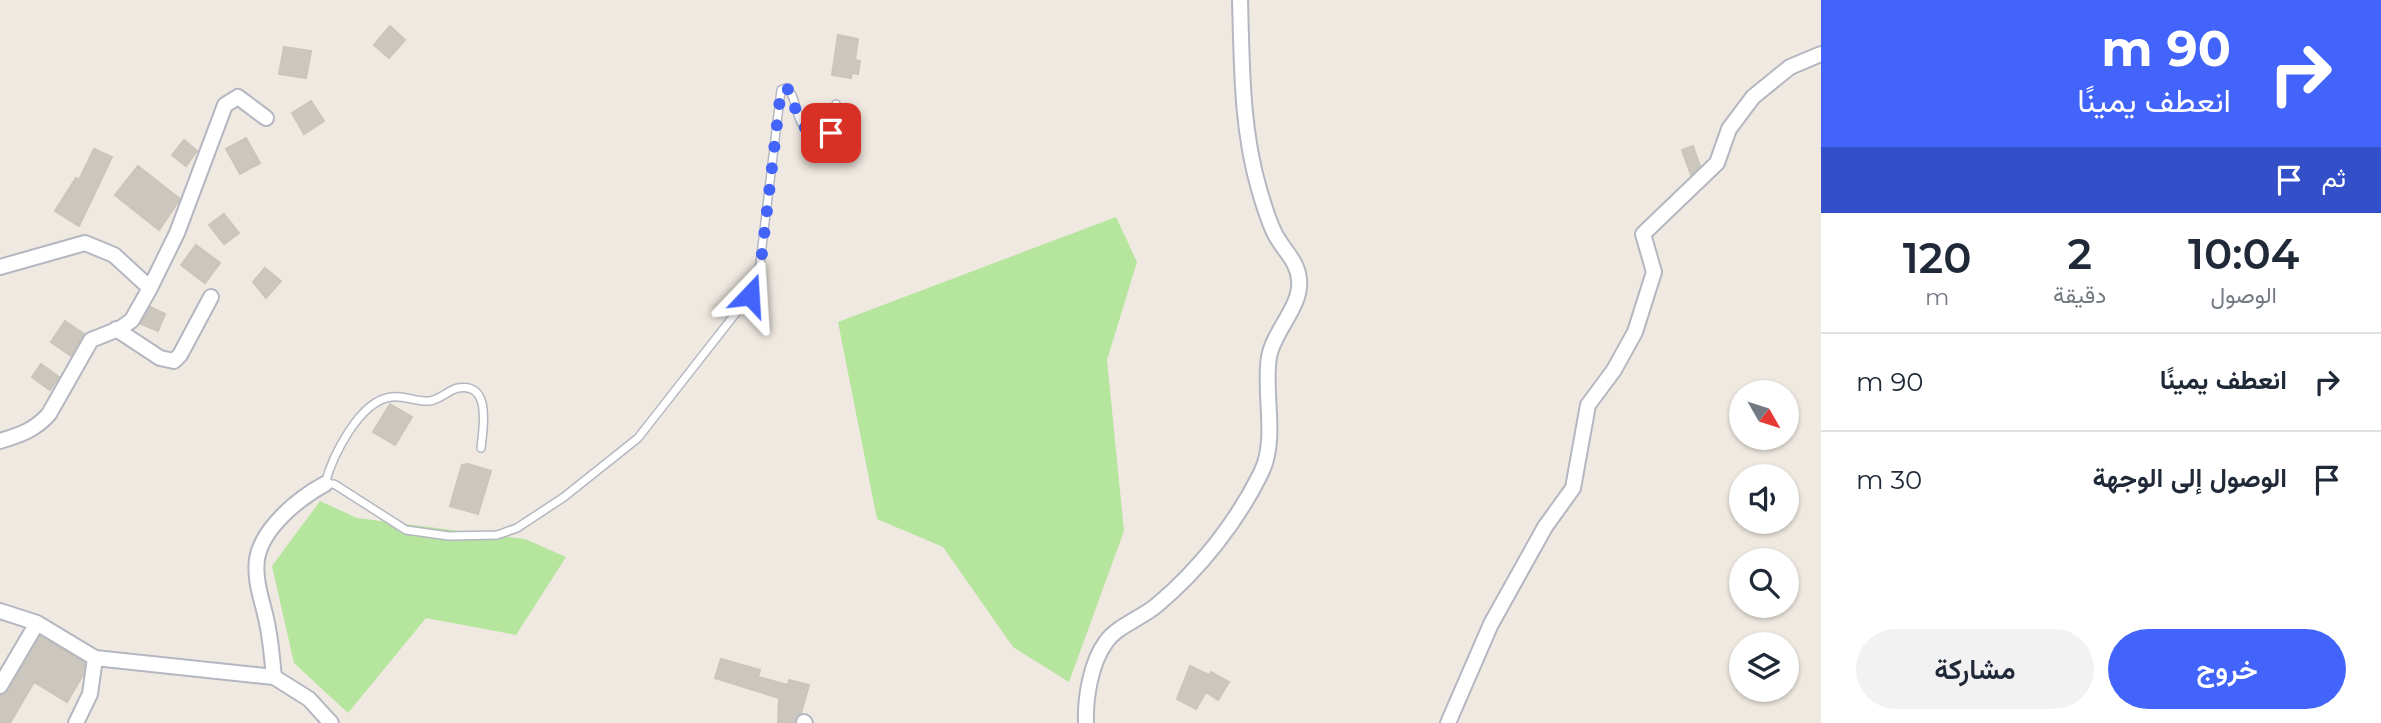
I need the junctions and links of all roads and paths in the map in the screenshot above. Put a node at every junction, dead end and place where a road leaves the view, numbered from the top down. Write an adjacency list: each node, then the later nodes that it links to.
1 (1240, 0): 19 (street)
2 (1821, 54): 20 (street)
3 (836, 104): 11 (lane)
4 (266, 118): 6 (street)
5 (0, 267): 6 (street)
6 (150, 288): 8 (street)
7 (211, 297): 8 (street)
8 (116, 329): 9 (street)
9 (0, 441)
10 (481, 448): 11 (lane)
11 (325, 484): 15 (street)
12 (0, 611): 13 (street)
13 (37, 623): 14 (street); 16 (street)
14 (95, 658): 15 (street); 18 (street)
15 (274, 677): 17 (street)
16 (0, 686)
17 (326, 721)
18 (76, 723)
19 (1086, 723)
20 (1448, 723)

